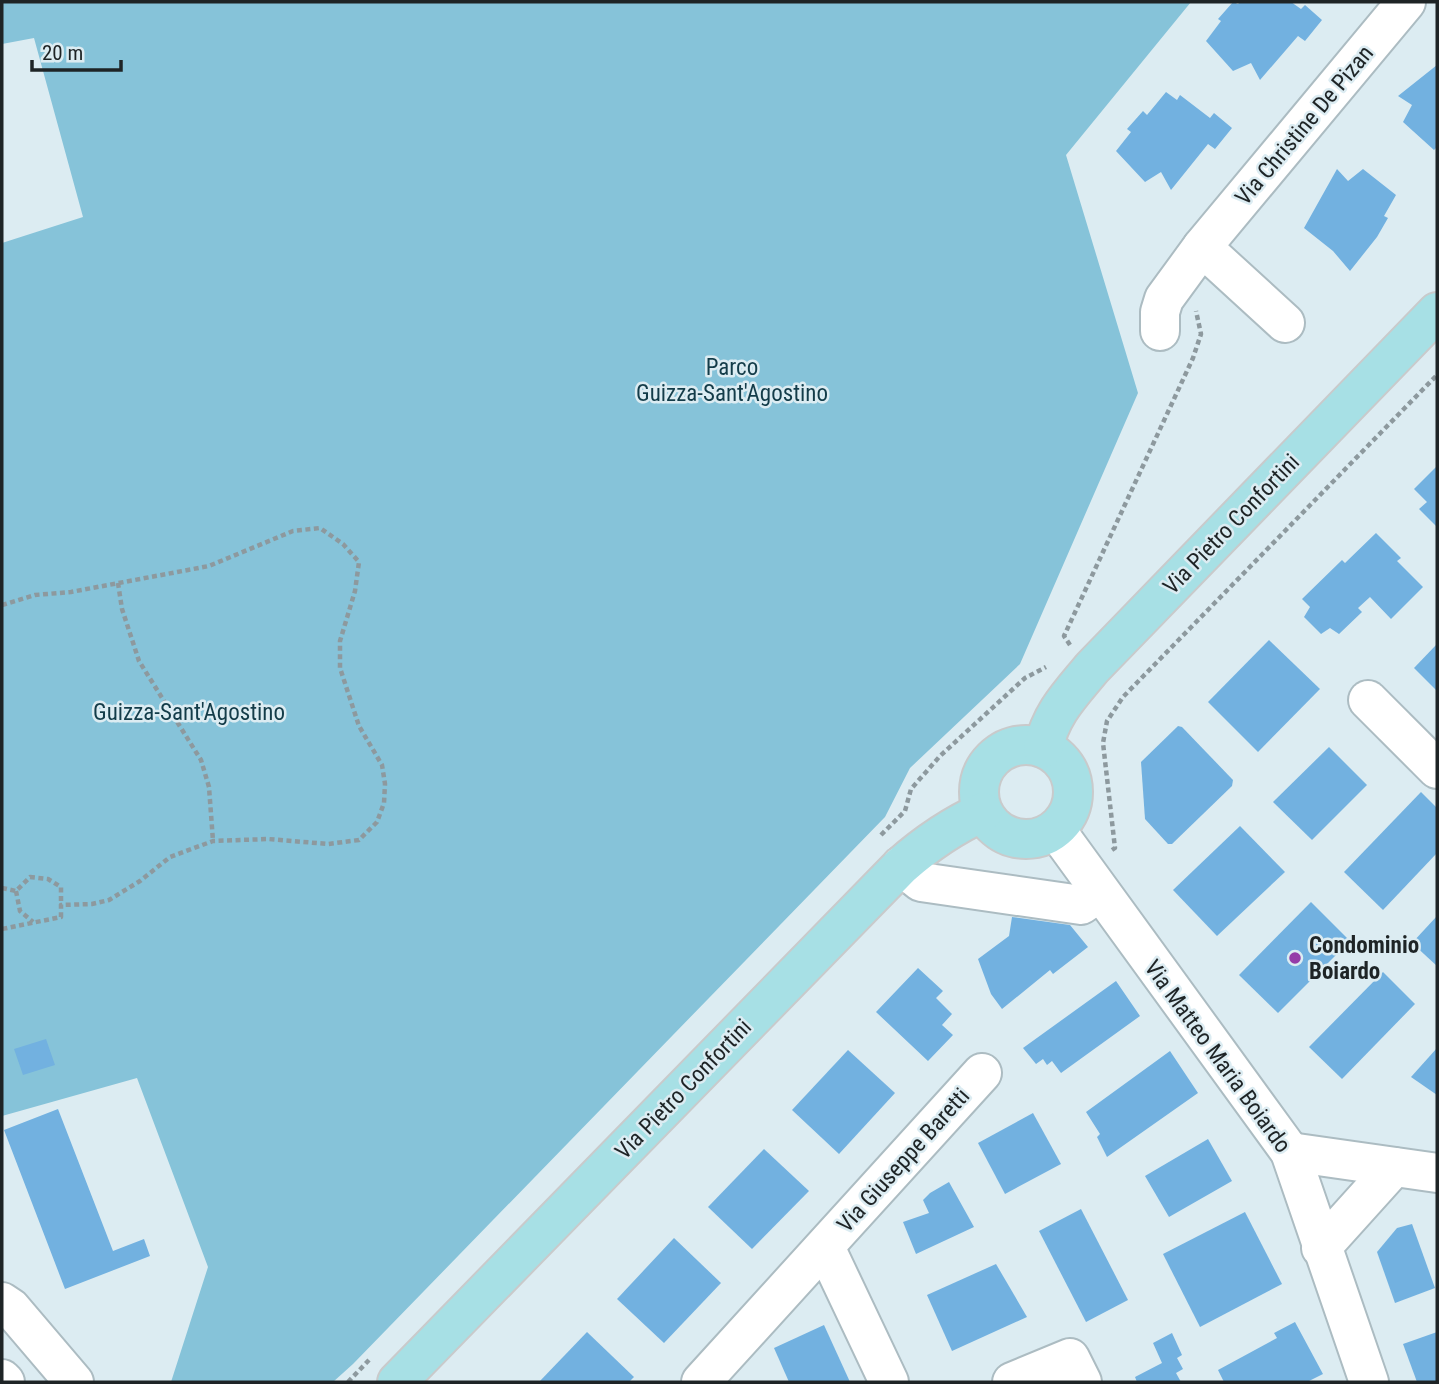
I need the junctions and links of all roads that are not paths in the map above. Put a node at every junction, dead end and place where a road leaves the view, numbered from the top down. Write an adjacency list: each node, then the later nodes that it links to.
1 (1406, 2): 2 (street, Via Christine De Pizan)
2 (1202, 247): 4 (street); 5 (street, Via Christine De Pizan)
3 (1437, 312): 7 (main road, Via Pietro Confortini)
4 (1285, 323)
5 (1160, 331)
6 (1368, 700): 8 (street)
7 (1043, 748): 9 (main road); 10 (main road)
8 (1437, 769)
9 (983, 812): 10 (main road); 11 (main road, Via Pietro Confortini)
10 (1056, 830): 12 (street, Via Matteo Maria Boiardo)
11 (901, 866): 12 (street); 21 (main road, Via Pietro Confortini)
12 (1100, 892): 14 (street, Via Matteo Maria Boiardo)
13 (982, 1073): 17 (street, Via Giuseppe Baretti)
14 (1290, 1152): 15 (street); 18 (street, Via Matteo Maria Boiardo)
15 (1394, 1167): 16 (street); 18 (street)
16 (1437, 1173)
17 (825, 1247): 22 (street, Via Giuseppe Baretti); 23 (street, Via Giuseppe Baretti)
18 (1321, 1248): 26 (street, Via Matteo Maria Boiardo)
19 (2, 1302): 20 (street)
20 (71, 1381)
21 (397, 1382)
22 (701, 1382)
23 (889, 1382)
24 (1012, 1382): 25 (street)
25 (1082, 1382)
26 (1369, 1382)

